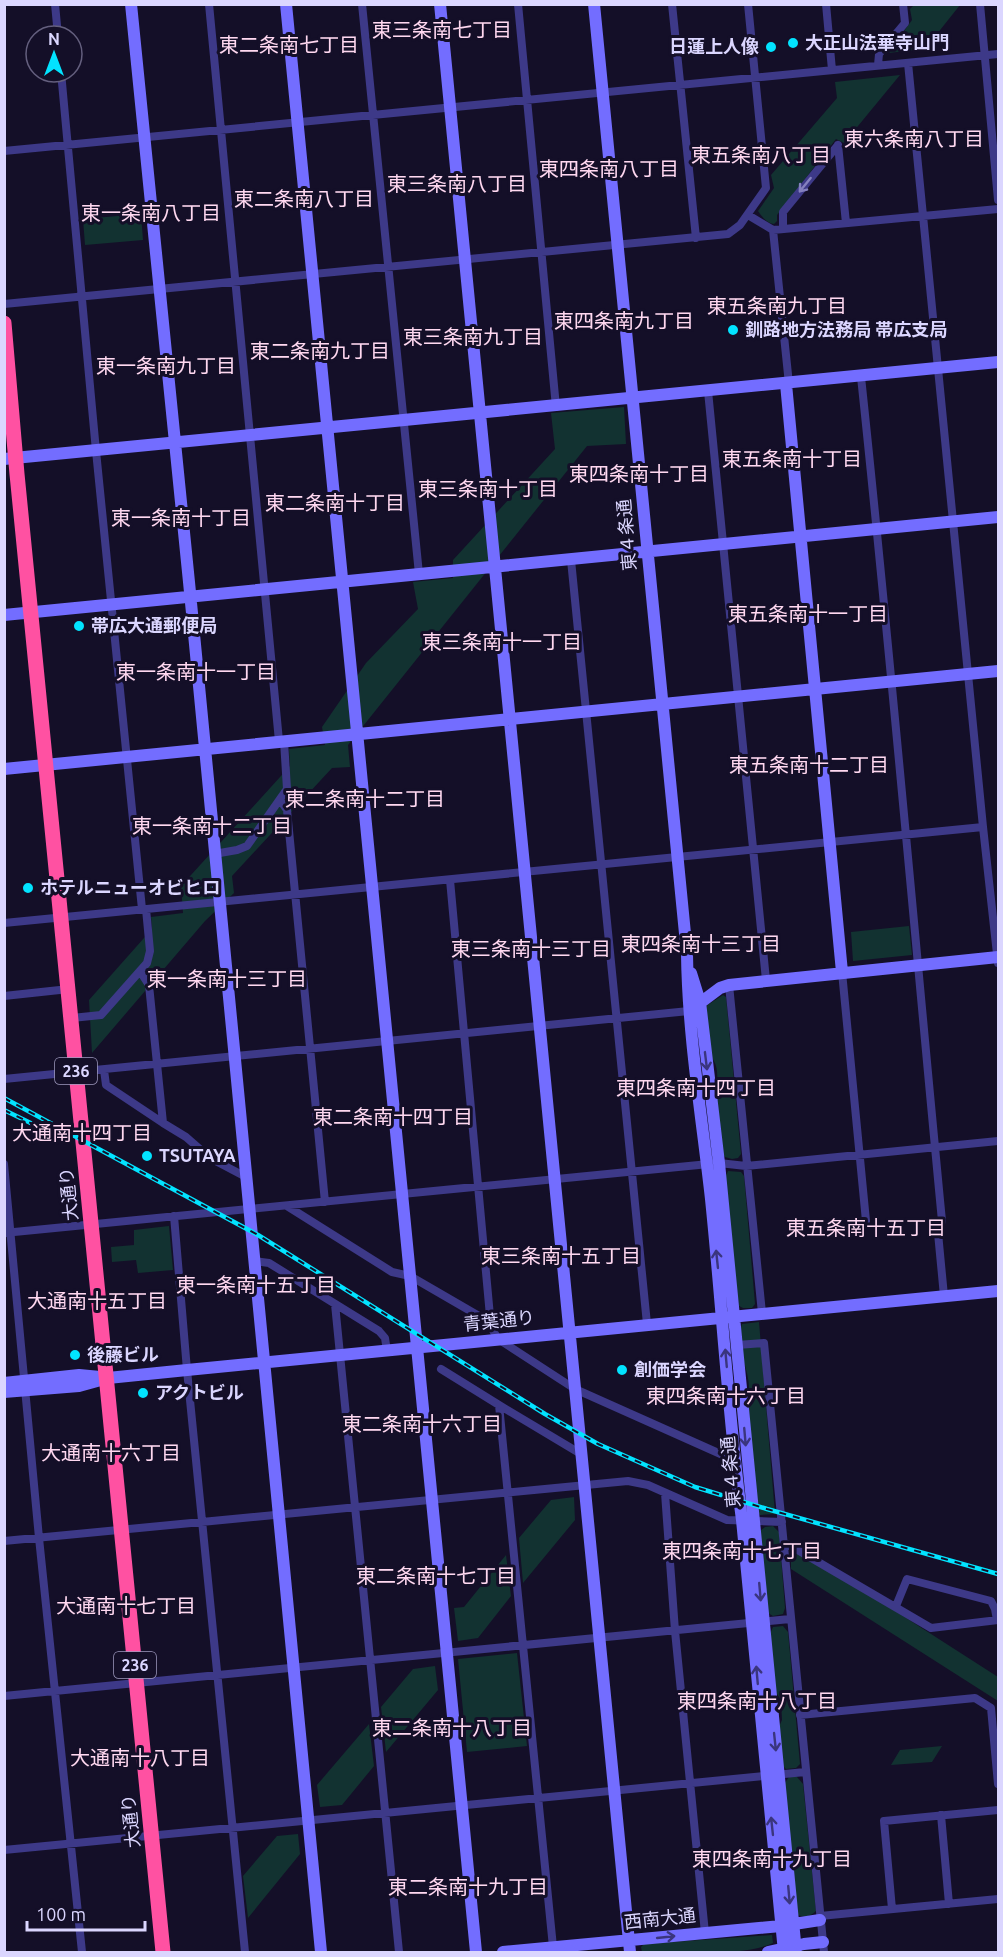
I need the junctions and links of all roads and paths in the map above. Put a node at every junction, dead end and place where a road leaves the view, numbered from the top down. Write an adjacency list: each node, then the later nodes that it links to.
1 (55, 4): 14 (street)
2 (131, 4): 29 (street)
3 (209, 4): 28 (street)
4 (285, 4): 27 (street)
5 (362, 4): 26 (street)
6 (440, 4): 25 (street)
7 (518, 4): 24 (street)
8 (594, 4): 23 (street, 東４条通)
9 (672, 4): 22 (street)
10 (748, 4): 20 (street)
11 (826, 4): 19 (street)
12 (903, 4): 18 (street)
13 (980, 4): 16 (street)
14 (57, 24)
15 (999, 54): 16 (street)
16 (984, 55): 17 (street); 32 (street)
17 (908, 63): 18 (street); 35 (street)
18 (878, 66): 19 (street)
19 (832, 70): 20 (street)
20 (756, 78): 22 (street); 34 (street)
21 (63, 84): 30 (street)
22 (681, 86): 23 (street); 38 (street)
23 (603, 93): 24 (street); 39 (street, 東４条通)
24 (528, 100): 25 (street); 40 (street)
25 (450, 108): 26 (street); 41 (street)
26 (374, 116): 27 (street); 42 (street)
27 (298, 122): 28 (street); 43 (street)
28 (222, 130): 29 (street); 44 (street)
29 (144, 137): 30 (street); 45 (street)
30 (68, 145): 31 (street); 46 (street)
31 (4, 151)
32 (999, 200)
33 (999, 209): 35 (street)
34 (748, 215): 37 (street); 38 (street)
35 (923, 216): 36 (street); 50 (street)
36 (846, 223): 37 (street); 37 (street, one-way to 37)
37 (778, 229): 52 (street)
38 (696, 238): 39 (street)
39 (617, 245): 40 (street); 54 (street, 東４条通)
40 (543, 252): 41 (street); 55 (street)
41 (465, 260): 42 (street); 56 (street)
42 (388, 268): 43 (street); 57 (street)
43 (312, 275): 44 (street); 58 (street)
44 (236, 283): 45 (street); 59 (street)
45 (159, 290): 46 (street); 60 (street)
46 (82, 298): 47 (street); 61 (street)
47 (4, 304)
48 (4, 323): 62 (highway, 大通り / 236)
49 (999, 362): 50 (street)
50 (939, 369): 51 (street); 64 (street)
51 (861, 377): 52 (street); 65 (street)
52 (787, 384): 53 (street); 66 (street)
53 (708, 391): 54 (street); 67 (street)
54 (633, 398): 55 (street); 68 (street, 東４条通)
55 (556, 406): 56 (street)
56 (480, 414): 57 (street); 70 (street)
57 (403, 422): 58 (street); 71 (street)
58 (327, 429): 59 (street); 72 (street)
59 (251, 436): 60 (street); 73 (street)
60 (175, 443): 61 (street); 74 (street)
61 (96, 451): 62 (street); 75 (street)
62 (10, 459): 76 (highway, 大通り / 236)
63 (999, 517): 64 (street)
64 (953, 522): 65 (street); 79 (street)
65 (878, 530): 66 (street); 80 (street)
66 (800, 537): 67 (street); 81 (street)
67 (724, 544): 68 (street); 82 (street)
68 (647, 552): 69 (street); 83 (street, 東４条通)
69 (571, 560): 70 (street); 84 (street)
70 (494, 567): 71 (street); 85 (street)
71 (419, 574): 72 (street)
72 (342, 582): 73 (street); 86 (street)
73 (265, 589): 74 (street); 87 (street)
74 (190, 597): 75 (street); 88 (street)
75 (112, 604): 76 (street); 89 (street)
76 (32, 612): 77 (street); 90 (highway, 大通り / 236)
77 (4, 615)
78 (999, 672): 79 (street)
79 (969, 674): 80 (street); 93 (street)
80 (892, 682): 81 (street); 94 (street)
81 (816, 689): 82 (street); 95 (street)
82 (739, 697): 83 (street); 96 (street)
83 (662, 704): 84 (street); 98 (street, 東４条通)
84 (586, 712): 85 (street); 99 (street)
85 (510, 719): 86 (street); 100 (street)
86 (356, 734): 87 (street); 102 (street)
87 (282, 741): 88 (street); 92 (street)
88 (204, 749): 89 (street); 97 (street)
89 (128, 757): 90 (street); 105 (street)
90 (46, 764): 91 (street); 106 (highway, 大通り / 236)
91 (4, 769)
92 (280, 800): 97 (street); 103 (street)
93 (983, 827): 94 (street); 109 (street)
94 (908, 835): 95 (street); 111 (street)
95 (830, 843): 96 (street); 113 (street)
96 (754, 850): 98 (street); 114 (street)
97 (214, 854): 104 (street)
98 (676, 858): 99 (street); 108 (street, 東４条通)
99 (601, 865): 100 (street); 121 (street)
100 (525, 873): 101 (street); 122 (street)
101 (450, 880): 102 (street); 123 (street)
102 (372, 888): 103 (street); 124 (street)
103 (296, 895): 104 (street); 125 (street)
104 (219, 902): 105 (street); 126 (street)
105 (144, 909): 106 (street); 112 (street)
106 (61, 917): 107 (street); 116 (highway, 大通り / 236)
107 (4, 923)
108 (687, 954): 118 (street, 東４条通); 119 (street, 東４条通)
109 (998, 957): 110 (street); 111 (street)
110 (999, 963)
111 (917, 965): 113 (street); 133 (street)
112 (140, 971): 120 (street); 127 (street)
113 (842, 972): 114 (street); 134 (street)
114 (766, 980): 115 (street)
115 (729, 985): 118 (street); 137 (street)
116 (69, 989): 117 (street); 120 (highway, 大通り / 236)
117 (4, 996)
118 (700, 1002): 119 (street); 136 (street, 東４条通, one-way to 136)
119 (689, 1011): 121 (street); 136 (street, 東４条通)
120 (72, 1018): 129 (highway, 大通り / 236)
121 (616, 1019): 122 (street); 138 (street)
122 (539, 1025): 123 (street); 140 (street)
123 (464, 1032): 124 (street); 141 (street)
124 (387, 1040): 125 (street); 142 (street)
125 (311, 1048): 126 (street); 143 (street)
126 (234, 1056): 127 (street); 139 (street)
127 (157, 1064): 128 (street); 131 (street)
128 (104, 1070): 129 (street); 131 (street)
129 (76, 1073): 130 (street); 148 (highway, 大通り / 236)
130 (4, 1079)
131 (163, 1123): 139 (street)
132 (999, 1141): 133 (street)
133 (935, 1147): 134 (street); 153 (street)
134 (860, 1155): 137 (street); 147 (street)
135 (4, 1164): 149 (street)
136 (713, 1164): 137 (street); 138 (street); 156 (street, 東４条通)
137 (746, 1166): 155 (street)
138 (631, 1172): 140 (street); 157 (street)
139 (246, 1177): 145 (street)
140 (555, 1180): 141 (street); 159 (street)
141 (478, 1187): 142 (street); 158 (street)
142 (403, 1194): 143 (street); 151 (street)
143 (325, 1202): 144 (street)
144 (286, 1206): 145 (street); 151 (street)
145 (249, 1209): 146 (street); 150 (street)
146 (174, 1216): 148 (street); 167 (street)
147 (866, 1221)
148 (92, 1225): 149 (street); 168 (highway, 大通り / 236)
149 (8, 1233): 170 (street)
150 (254, 1261): 154 (street); 165 (street)
151 (410, 1276): 158 (street); 162 (street)
152 (999, 1291): 153 (street, 青葉通り)
153 (944, 1296): 155 (street, 青葉通り)
154 (335, 1304): 163 (street); 164 (street)
155 (762, 1313): 156 (street, 青葉通り)
156 (728, 1316): 157 (street, 青葉通り); 161 (street, 東４条通); 175 (street, 東４条通, one-way to 156)
157 (647, 1324): 159 (street, 青葉通り)
158 (491, 1327): 160 (street)
159 (569, 1333): 160 (street, 青葉通り); 171 (street)
160 (498, 1339): 162 (street, 青葉通り); 171 (street)
161 (736, 1345): 182 (street, 東４条通, one-way to 182); 184 (street)
162 (416, 1348): 163 (street, 青葉通り); 179 (street)
163 (387, 1351): 164 (street, 青葉通り)
164 (341, 1355): 165 (street, 青葉通り); 180 (street)
165 (263, 1363): 167 (street, 青葉通り); 181 (street)
166 (441, 1369): 173 (street)
167 (187, 1370): 168 (street, 青葉通り); 183 (street)
168 (108, 1378): 170 (street, 青葉通り); 185 (highway, 大通り / 236)
169 (4, 1383): 170 (street)
170 (26, 1385): 172 (street, 青葉通り); 186 (street)
171 (575, 1389): 174 (street); 175 (street)
172 (4, 1392)
173 (499, 1405): 174 (street); 177 (street)
174 (581, 1454): 176 (street)
175 (734, 1460): 182 (street, 東４条通)
176 (584, 1484): 177 (street); 178 (street); 194 (street)
177 (508, 1492): 179 (street); 195 (street)
178 (664, 1492): 182 (street); 193 (street)
179 (432, 1500): 180 (street); 196 (street)
180 (356, 1508): 181 (street); 197 (street)
181 (279, 1516): 183 (street); 198 (street)
182 (748, 1520): 184 (street); 192 (street, 東４条通)
183 (202, 1522): 185 (street); 199 (street)
184 (782, 1522): 188 (street)
185 (121, 1531): 186 (street); 200 (highway, 大通り / 236)
186 (39, 1538): 187 (street); 201 (street)
187 (4, 1541)
188 (784, 1542): 189 (street); 190 (street)
189 (896, 1606): 191 (street); 191 (street)
190 (790, 1619): 192 (street); 203 (street)
191 (998, 1620)
192 (758, 1622): 193 (street); 205 (street, 東４条通)
193 (675, 1631): 194 (street); 206 (street)
194 (598, 1638): 195 (street); 208 (street)
195 (523, 1645): 196 (street); 209 (street)
196 (447, 1652): 197 (street); 210 (street)
197 (371, 1660): 198 (street); 212 (street)
198 (293, 1668): 199 (street); 214 (street)
199 (218, 1675): 200 (street); 215 (street)
200 (137, 1683): 201 (street); 216 (highway, 大通り / 236)
201 (56, 1691): 202 (street); 217 (street)
202 (4, 1696)
203 (800, 1715): 204 (street); 207 (street)
204 (805, 1772): 205 (street); 222 (street)
205 (772, 1774): 206 (street); 223 (street, 東４条通)
206 (690, 1783): 208 (street); 224 (street)
207 (999, 1784)
208 (614, 1791): 209 (street); 226 (street)
209 (537, 1798): 210 (street); 225 (street)
210 (461, 1806): 212 (street); 234 (street)
211 (999, 1810): 213 (street)
212 (385, 1813): 214 (street); 233 (street)
213 (941, 1815): 220 (street); 221 (street)
214 (308, 1821): 215 (street); 232 (street)
215 (234, 1828): 216 (street); 231 (street)
216 (152, 1836): 217 (street); 230 (highway, 大通り / 236)
217 (70, 1844): 218 (street); 229 (street)
218 (4, 1850)
219 (999, 1899): 220 (street)
220 (949, 1904): 221 (street)
221 (892, 1909): 222 (street)
222 (820, 1918): 223 (street, 西南大通); 227 (street)
223 (787, 1925): 224 (street, 西南大通); 228 (street, 東４条通)
224 (705, 1933): 226 (street, 西南大通, one-way to 224)
225 (553, 1947): 226 (street, 西南大通); 235 (street, 西南大通)
226 (629, 1947)
227 (823, 1947): 228 (street)
228 (789, 1950): 236 (street)
229 (82, 1953)
230 (163, 1953)
231 (245, 1953)
232 (321, 1953)
233 (399, 1953)
234 (476, 1953)
235 (503, 1953)
236 (768, 1953)

